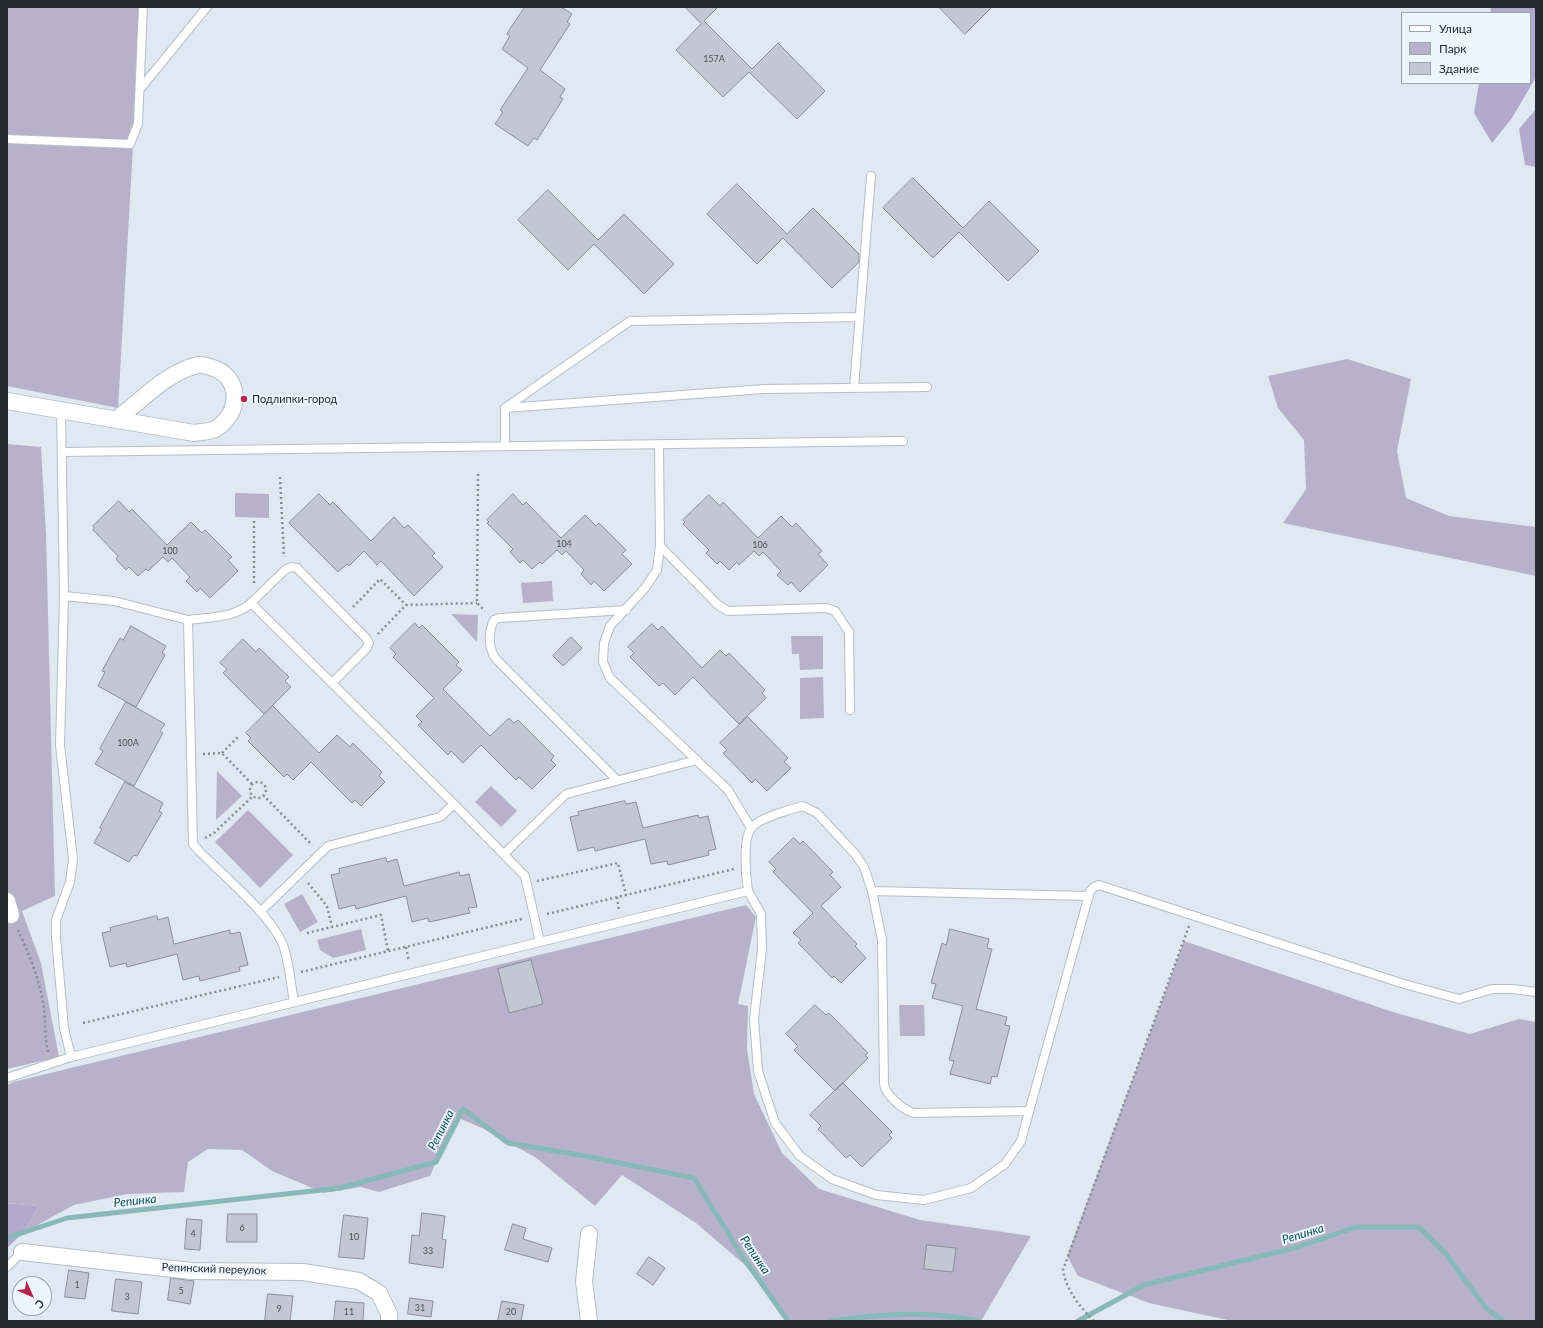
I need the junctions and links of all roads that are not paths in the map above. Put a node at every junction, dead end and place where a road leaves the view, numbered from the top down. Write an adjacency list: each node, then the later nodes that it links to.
1 (143, 7): 3 (lane)
2 (207, 7): 3 (lane)
3 (140, 89): 4 (lane)
4 (7, 139)
5 (871, 176): 6 (lane)
6 (860, 317): 8 (lane); 10 (lane)
7 (927, 387): 8 (lane)
8 (854, 388): 10 (lane)
9 (7, 401): 11 (street)
10 (505, 408): 15 (lane)
11 (61, 409): 12 (street); 16 (lane)
12 (118, 419): 12 (street)
13 (903, 441): 14 (lane)
14 (659, 444): 15 (lane); 17 (lane)
15 (505, 446): 16 (lane)
16 (62, 452): 18 (lane)
17 (660, 546): 20 (lane); 23 (lane)
18 (64, 596): 21 (lane); 36 (lane)
19 (251, 603): 21 (lane); 22 (lane); 22 (lane)
20 (626, 610): 24 (lane); 25 (lane)
21 (188, 620): 32 (lane)
22 (332, 683): 26 (lane)
23 (850, 710)
24 (697, 760): 25 (lane); 27 (lane)
25 (617, 780): 28 (lane)
26 (454, 804): 28 (lane); 32 (lane)
27 (751, 828): 29 (lane); 30 (lane)
28 (504, 854): 33 (lane)
29 (748, 891): 33 (lane); 38 (lane)
30 (872, 891): 31 (lane); 38 (lane)
31 (1089, 896): 34 (lane); 38 (lane)
32 (260, 912): 35 (lane)
33 (540, 942): 35 (lane)
34 (1536, 992)
35 (294, 1002): 36 (lane)
36 (71, 1057): 37 (lane)
37 (7, 1078)
38 (1029, 1111)
39 (588, 1234): 43 (street)
40 (22, 1252): 41 (lane); 42 (street, Репинский переулок)
41 (7, 1267)
42 (389, 1317)
43 (589, 1321)

